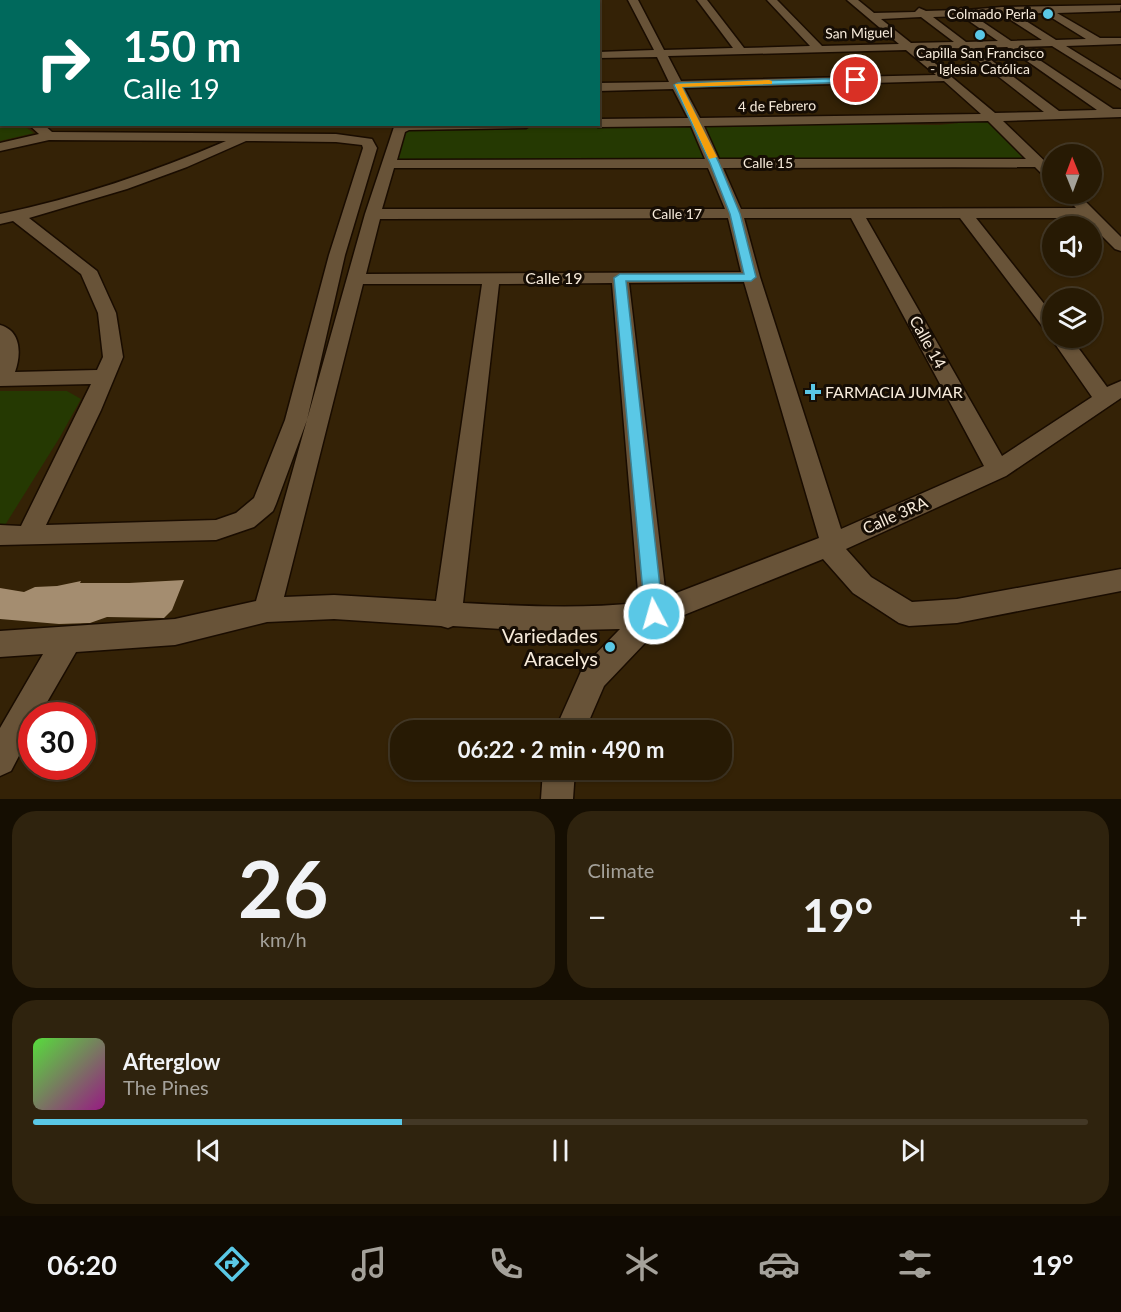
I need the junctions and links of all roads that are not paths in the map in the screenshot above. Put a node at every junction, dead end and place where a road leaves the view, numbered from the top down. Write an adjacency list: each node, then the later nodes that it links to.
1 (633, 0): 25 (street)
2 (702, 0): 23 (street)
3 (772, 0): 22 (street)
4 (852, 0): 15 (street)
5 (903, 0): 14 (street)
6 (946, 0): 13 (street)
7 (986, 0): 12 (street)
8 (1027, 0): 11 (street)
9 (1103, 0): 10 (street)
10 (1120, 9): 11 (street)
11 (1044, 10): 12 (street); 17 (street)
12 (1005, 12): 13 (street); 18 (street)
13 (965, 13): 14 (street); 19 (street)
14 (923, 14): 15 (street); 20 (street)
15 (872, 15): 21 (street)
16 (1121, 41): 17 (street, San Miguel)
17 (1099, 42): 18 (street, San Miguel); 24 (street)
18 (1054, 43): 19 (street, San Miguel); 29 (street)
19 (1010, 44): 20 (street, San Miguel); 31 (street)
20 (964, 45): 21 (street, San Miguel); 32 (street)
21 (910, 47): 22 (street, San Miguel); 27 (street)
22 (819, 49): 23 (street, San Miguel)
23 (741, 51): 25 (street, San Miguel)
24 (1114, 51)
25 (662, 53): 26 (street, San Miguel); 28 (street)
26 (600, 55)
27 (945, 78): 28 (street); 33 (street)
28 (678, 85): 30 (street); 34 (street)
29 (1121, 85)
30 (600, 87)
31 (1115, 113): 32 (street, 4 de Febrero)
32 (1056, 115): 33 (street, 4 de Febrero)
33 (991, 116): 34 (street, 4 de Febrero); 45 (street)
34 (696, 122): 35 (street, 4 de Febrero); 44 (street)
35 (600, 123)
36 (36, 126): 39 (street)
37 (269, 126): 41 (street)
38 (406, 126): 46 (street)
39 (49, 136): 40 (street); 42 (street)
40 (178, 137): 41 (street); 43 (street)
41 (245, 138): 43 (street); 68 (street)
42 (0, 147)
43 (204, 157): 54 (street)
44 (715, 163): 45 (street, Calle 15); 46 (street, Calle 15); 51 (street)
45 (1039, 163): 47 (street)
46 (389, 164): 50 (street)
47 (1042, 166)
48 (1081, 204): 49 (street)
49 (1090, 213): 53 (street, Calle 17); 55 (street)
50 (373, 214): 51 (street, Calle 17); 58 (street)
51 (735, 214): 52 (street, Calle 17); 56 (street)
52 (857, 215): 53 (street, Calle 17); 66 (street, Calle 14)
53 (966, 215): 60 (street)
54 (9, 217): 63 (street)
55 (1121, 246)
56 (751, 277): 57 (street, Calle 19); 69 (street)
57 (620, 278): 59 (street, Calle 19); 72 (street)
58 (356, 279): 59 (street, Calle 19); 71 (street)
59 (492, 279): 73 (street)
60 (1042, 313)
61 (0, 331): 64 (street)
62 (1070, 348): 65 (street)
63 (105, 377): 64 (street); 68 (street)
64 (1, 379)
65 (1113, 394): 66 (street, Calle 3RA)
66 (998, 470): 69 (street, Calle 3RA)
67 (0, 535): 68 (street)
68 (28, 536)
69 (830, 544): 70 (street); 72 (street, Calle 3RA)
70 (1121, 580)
71 (267, 610): 73 (street); 74 (street)
72 (654, 614): 73 (street); 76 (street)
73 (448, 616)
74 (68, 639): 75 (street); 77 (street)
75 (0, 644)
76 (574, 720)
77 (0, 760)
78 (558, 780): 79 (street)
79 (557, 799)

